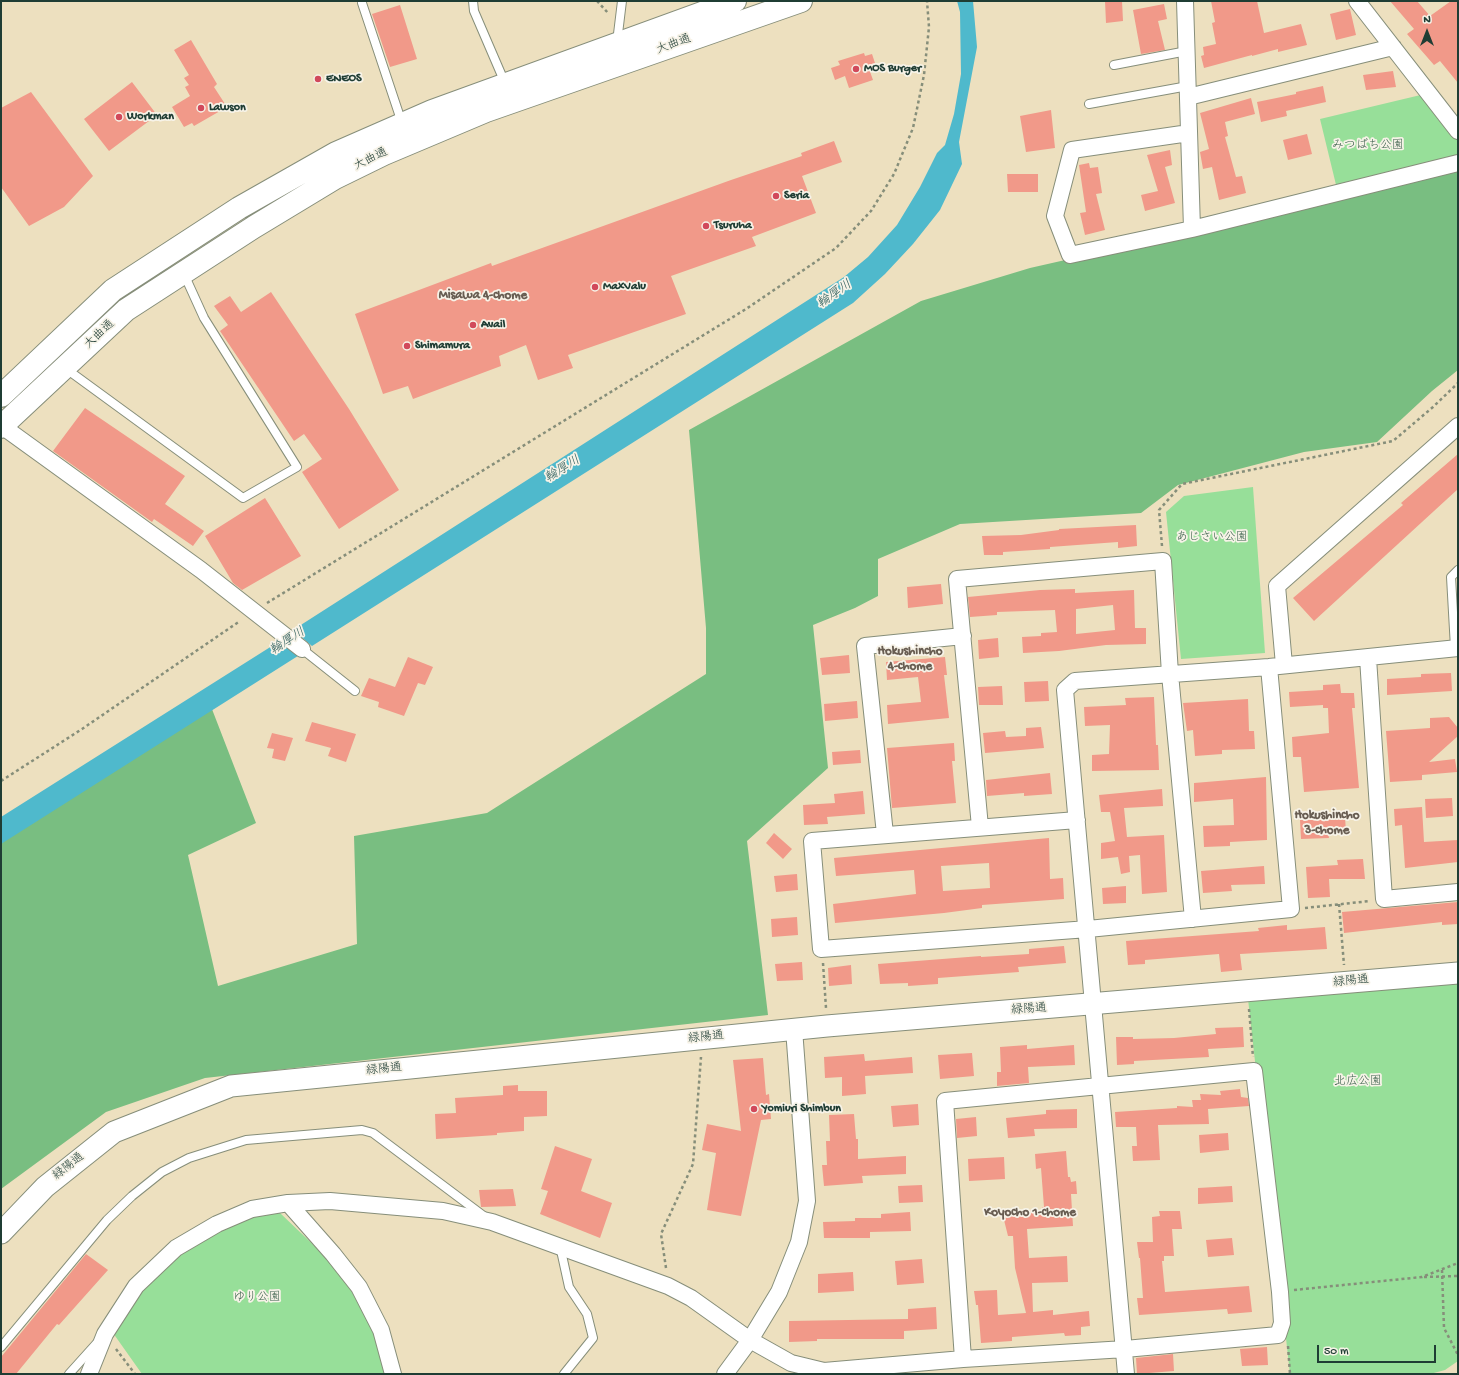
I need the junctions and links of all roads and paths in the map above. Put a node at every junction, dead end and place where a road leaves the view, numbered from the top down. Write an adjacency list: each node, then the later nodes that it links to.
1 (473, 1): 13 (lane)
2 (622, 1): 9 (lane)
3 (735, 1): 9 (main road, 大曲通)
4 (801, 1): 21 (main road, 大曲通)
5 (926, 1): 29 (path)
6 (1185, 1): 11 (street)
7 (1357, 1): 10 (street)
8 (362, 3): 16 (lane)
9 (617, 43): 13 (main road, 大曲通)
10 (1393, 47): 14 (street); 17 (street)
11 (1187, 51): 12 (lane); 14 (street)
12 (1114, 65)
13 (506, 84): 16 (main road, 大曲通)
14 (1188, 91): 15 (lane); 18 (street)
15 (1089, 104)
16 (402, 123): 24 (main road, 大曲通)
17 (1458, 131)
18 (1189, 133): 20 (street); 20 (street)
19 (1458, 163): 20 (street)
20 (1192, 229)
21 (184, 272): 22 (main road, 大曲通); 22 (lane)
22 (64, 368): 26 (main road, 大曲通)
23 (1458, 384): 27 (path)
24 (1, 396)
25 (1458, 426): 34 (street)
26 (1, 427): 29 (street)
27 (1163, 561): 30 (street); 35 (street)
28 (1458, 570): 31 (lane)
29 (254, 611): 32 (street); 37 (path)
30 (963, 636): 39 (street); 40 (street)
31 (1456, 648): 33 (street)
32 (302, 649): 36 (lane)
33 (1368, 658): 34 (street); 42 (street)
34 (1277, 666): 35 (street); 44 (street)
35 (1170, 674): 38 (street); 45 (street)
36 (355, 691)
37 (1, 781)
38 (1077, 820): 39 (street); 46 (street)
39 (980, 827): 40 (street)
40 (885, 834): 47 (street)
41 (1458, 892): 42 (street)
42 (1384, 899): 43 (path)
43 (1339, 904): 44 (path); 48 (path)
44 (1291, 909): 45 (street)
45 (1193, 919): 46 (street)
46 (1088, 929): 47 (street); 50 (street)
47 (821, 949): 52 (path)
48 (1344, 967)
49 (1458, 973): 50 (street, 緑陽通)
50 (1094, 1005): 53 (street, 緑陽通); 56 (street)
51 (1249, 1010): 55 (path)
52 (826, 1014)
53 (794, 1029): 54 (street, 緑陽通); 70 (street)
54 (703, 1038): 59 (street, 緑陽通); 66 (path)
55 (1254, 1071): 56 (street); 67 (street)
56 (1100, 1086): 72 (street); 74 (street)
57 (288, 1203): 58 (street); 68 (street); 78 (street)
58 (492, 1222): 60 (street); 71 (lane)
59 (1, 1233)
60 (559, 1246): 66 (street); 79 (lane)
61 (1458, 1263): 62 (path)
62 (1442, 1270): 64 (path); 65 (path)
63 (1458, 1276): 65 (path)
64 (1422, 1277): 65 (path); 67 (path)
65 (1442, 1277): 73 (path)
66 (668, 1286): 70 (street)
67 (1280, 1292): 69 (street)
68 (105, 1334): 75 (lane); 76 (street); 77 (path)
69 (1278, 1335): 72 (street); 82 (path)
70 (750, 1340): 74 (street); 80 (street)
71 (1, 1347)
72 (1125, 1350): 74 (street); 81 (street)
73 (1458, 1355)
74 (963, 1358)
75 (69, 1374)
76 (89, 1374)
77 (135, 1374)
78 (393, 1374)
79 (564, 1374)
80 (725, 1374)
81 (1126, 1374)
82 (1290, 1374)

